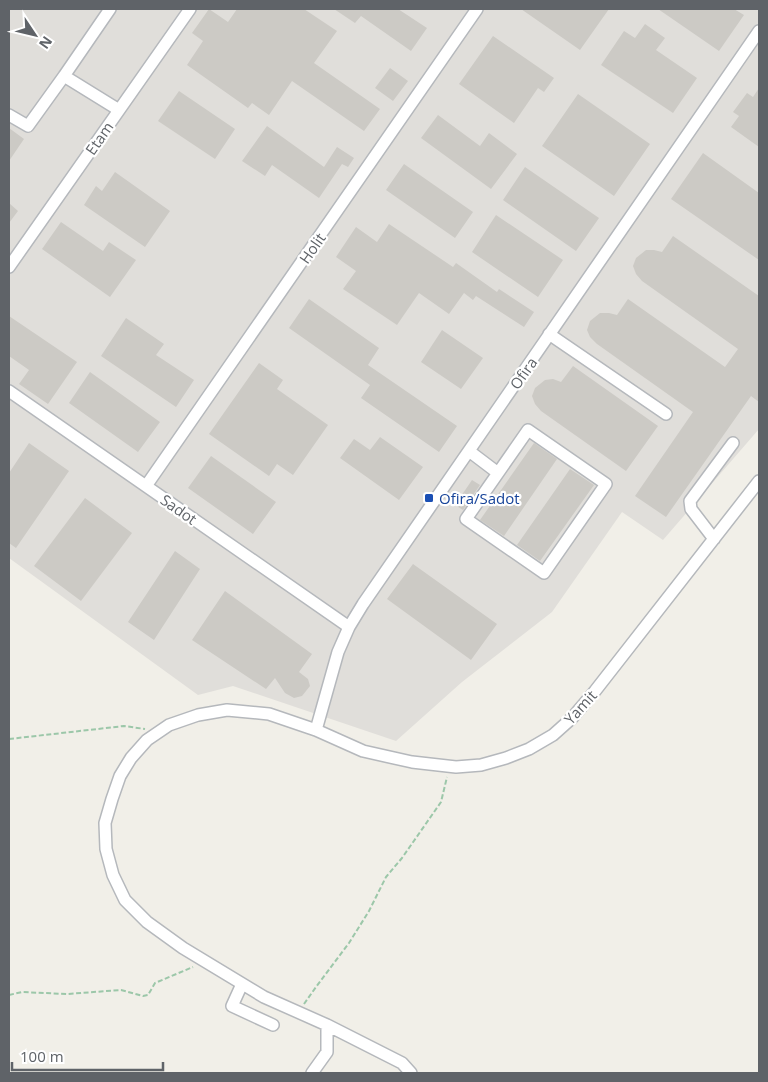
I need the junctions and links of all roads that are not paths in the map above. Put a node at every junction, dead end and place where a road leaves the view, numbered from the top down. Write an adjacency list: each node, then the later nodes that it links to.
1 (110, 9): 5 (street)
2 (190, 9): 6 (street, Etam)
3 (477, 9): 16 (street, Holit)
4 (759, 30): 9 (street, Ofira)
5 (64, 76): 6 (street); 7 (street)
6 (119, 110): 8 (street, Etam)
7 (9, 115)
8 (9, 267)
9 (549, 334): 11 (street); 13 (street, Ofira)
10 (9, 391): 16 (street, Sadot)
11 (666, 414)
12 (733, 443): 17 (street)
13 (469, 451): 14 (street); 18 (street, Ofira)
14 (498, 473): 14 (street)
15 (759, 481): 17 (street, Yamit)
16 (146, 486): 18 (street, Sadot)
17 (714, 539): 19 (street, Yamit)
18 (349, 628): 19 (street, Ofira)
19 (316, 730): 20 (street, Yamit)
20 (242, 984): 21 (street, Yamit); 22 (street)
21 (327, 1024): 23 (street); 24 (street, Yamit)
22 (273, 1025)
23 (312, 1073)
24 (411, 1073)

